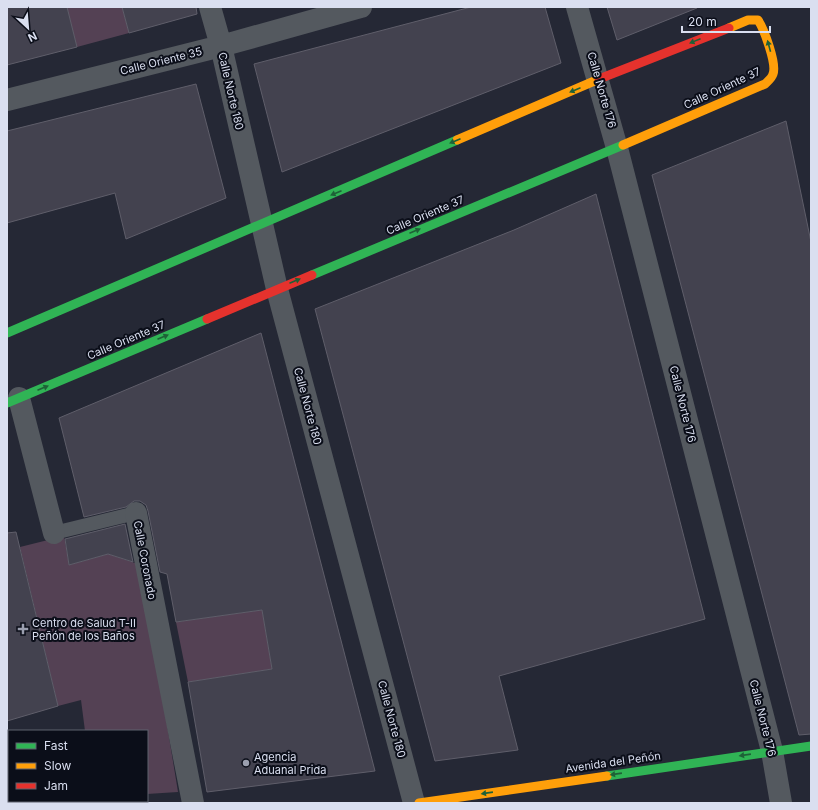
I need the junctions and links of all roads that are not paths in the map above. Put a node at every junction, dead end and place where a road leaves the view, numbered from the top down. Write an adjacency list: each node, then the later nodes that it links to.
1 (210, 7): 4 (street, Calle Norte 180)
2 (361, 7): 4 (street, Calle Oriente 35)
3 (577, 7): 5 (street, Calle Norte 176)
4 (221, 46): 6 (street, Calle Oriente 35); 8 (street, Calle Norte 180)
5 (599, 79): 7 (street, Calle Norte 176); 7 (street, Calle Oriente 37, one-way to 5); 8 (street, Calle Oriente 37, one-way to 8)
6 (7, 100)
7 (618, 148): 9 (street, Calle Oriente 37, one-way to 7); 15 (street, Calle Norte 176)
8 (261, 225): 9 (street, Calle Norte 180); 10 (street, Calle Oriente 37)
9 (276, 289): 11 (street, Calle Oriente 37, one-way to 9); 17 (street, Calle Norte 180)
10 (7, 333)
11 (13, 400): 13 (street, Calle Coronado)
12 (136, 513): 13 (lane, Calle Coronado); 16 (street, Calle Coronado)
13 (54, 533)
14 (811, 746): 15 (street, Avenida del Peñón)
15 (772, 751): 18 (street, Avenida del Peñón, one-way to 18); 19 (street, Calle Norte 176)
16 (193, 803)
17 (414, 803)
18 (419, 803)
19 (781, 803)

